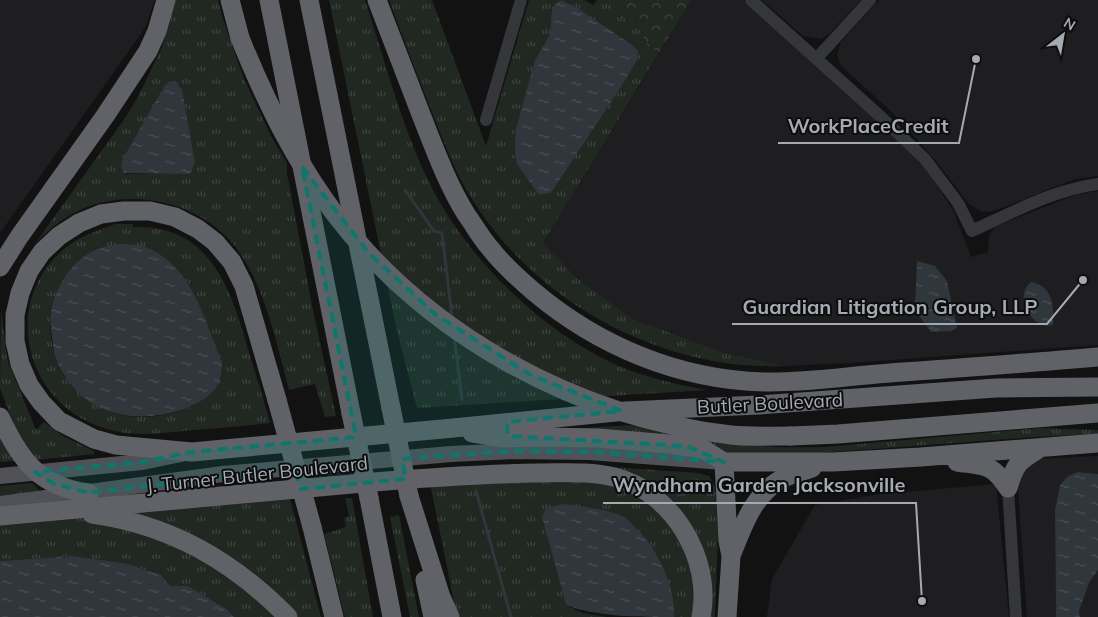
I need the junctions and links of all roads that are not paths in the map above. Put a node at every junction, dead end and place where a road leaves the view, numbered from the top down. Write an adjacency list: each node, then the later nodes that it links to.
1 (166, 0): 12 (highway)
2 (230, 0): 17 (highway, bridge)
3 (269, 0): 37 (highway, bridge)
4 (309, 0): 30 (highway, bridge)
5 (377, 0): 14 (highway)
6 (521, 0): 10 (street)
7 (751, 0): 9 (street)
8 (870, 0): 9 (street)
9 (817, 58): 11 (street)
10 (486, 120)
11 (1098, 184)
12 (0, 267)
13 (1098, 357): 14 (highway)
14 (821, 381): 16 (highway)
15 (1098, 387): 16 (highway, Butler Boulevard)
16 (948, 393): 19 (highway, Butler Boulevard)
17 (1098, 413)
18 (0, 418): 26 (highway)
19 (443, 429): 22 (highway, J. Turner Butler Boulevard); 24 (highway)
20 (1098, 443): 21 (highway)
21 (1042, 447): 23 (highway); 28 (highway)
22 (191, 452): 26 (main road, J. Turner Butler Boulevard); 36 (highway, bridge)
23 (921, 457): 25 (highway); 28 (highway)
24 (724, 462): 25 (highway); 29 (main road, J. Turner Butler Boulevard); 34 (highway)
25 (833, 462): 34 (highway)
26 (35, 472): 27 (main road, J. Turner Butler Boulevard); 29 (highway)
27 (0, 476)
28 (1008, 488): 42 (street)
29 (89, 493): 31 (main road, J. Turner Butler Boulevard)
30 (409, 496): 38 (highway); 39 (highway)
31 (0, 504)
32 (61, 511): 33 (highway); 35 (highway); 40 (highway)
33 (0, 516)
34 (731, 556): 41 (highway)
35 (288, 617)
36 (334, 617)
37 (392, 617)
38 (432, 617)
39 (450, 617)
40 (701, 617)
41 (727, 617)
42 (1016, 617)

